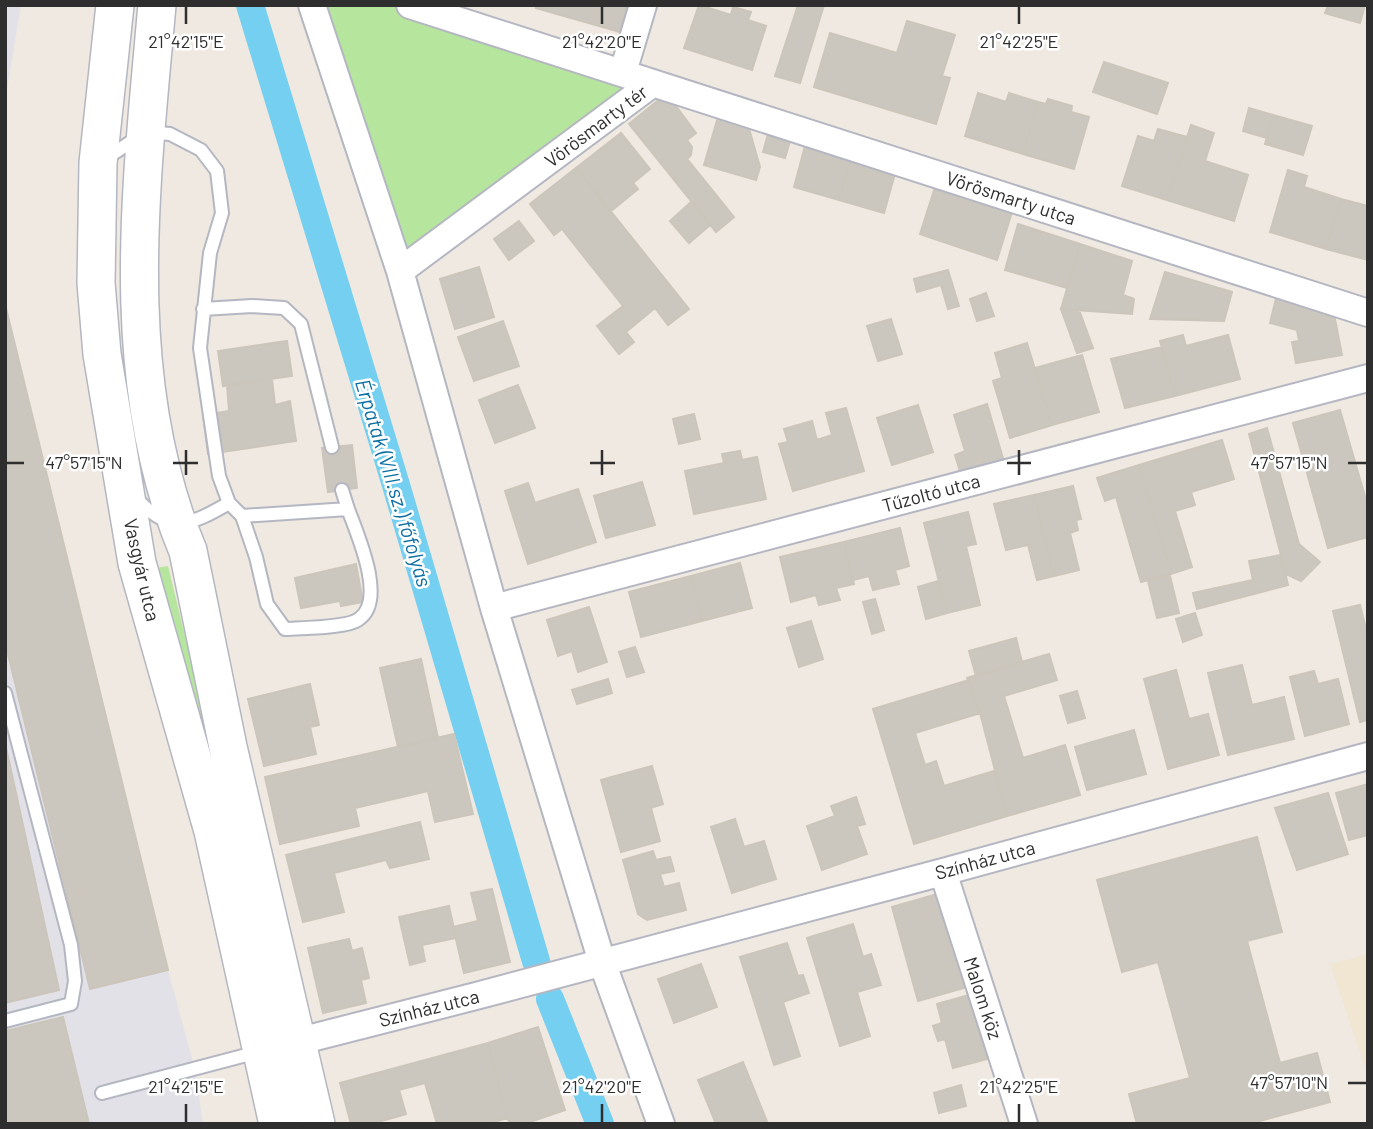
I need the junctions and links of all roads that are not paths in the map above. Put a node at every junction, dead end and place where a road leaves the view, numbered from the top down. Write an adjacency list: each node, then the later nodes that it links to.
1 (115, 5): 9 (main road, Vasgyár utca)
2 (157, 5): 8 (main road)
3 (312, 5): 10 (street)
4 (410, 5): 6 (street, Vörösmarty tér)
5 (643, 5): 6 (street)
6 (623, 72): 7 (street, Vörösmarty tér)
7 (653, 83): 10 (street, Vörösmarty tér); 12 (street, Vörösmarty utca)
8 (146, 132): 9 (lane); 11 (lane); 20 (main road)
9 (98, 163): 15 (main road, Vasgyár utca)
10 (400, 271): 21 (street)
11 (203, 309): 14 (lane); 17 (lane)
12 (1368, 313)
13 (1368, 378): 21 (street, Tűzoltó utca)
14 (332, 447)
15 (123, 484): 20 (lane); 28 (main road, Vasgyár utca)
16 (342, 490): 18 (lane)
17 (229, 503): 19 (lane); 20 (lane)
18 (348, 509): 19 (lane); 19 (lane)
19 (242, 516)
20 (177, 525): 27 (main road)
21 (495, 608): 25 (street)
22 (5, 693): 26 (lane)
23 (1368, 756): 24 (street, Színház utca)
24 (943, 872): 25 (street, Színház utca); 33 (street, Malom köz)
25 (603, 962): 27 (street, Színház utca); 32 (street)
26 (5, 1021)
27 (296, 1041): 28 (street, Színház utca); 31 (main road)
28 (261, 1051): 29 (lane); 30 (main road, Vasgyár utca)
29 (102, 1093)
30 (278, 1124)
31 (316, 1124)
32 (661, 1124)
33 (1024, 1124)

